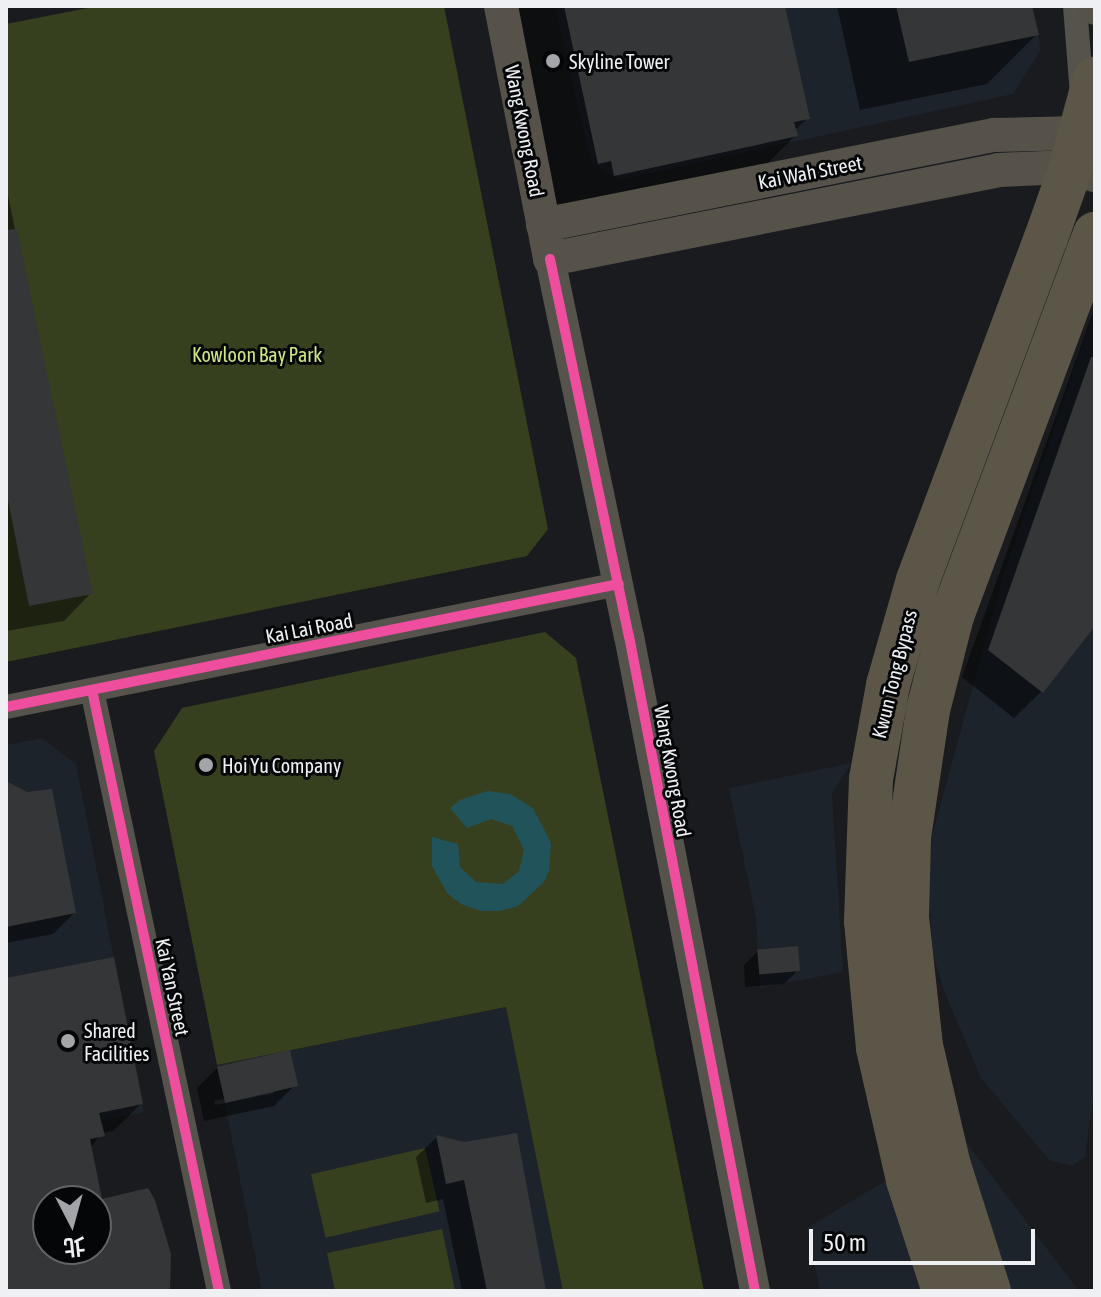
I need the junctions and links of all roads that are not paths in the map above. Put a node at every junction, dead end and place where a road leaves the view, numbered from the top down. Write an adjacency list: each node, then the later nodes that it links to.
1 (501, 6): 6 (main road, Wang Kwong Road)
2 (1075, 6): 4 (street)
3 (1095, 78): 14 (highway, Kwun Tong Bypass, bridge)
4 (1087, 135): 5 (street); 6 (main road, Kai Wah Street)
5 (1082, 171): 8 (main road, Kai Wah Street)
6 (543, 225): 8 (main road, Wang Kwong Road)
7 (1095, 234): 15 (highway, Kwun Tong Bypass)
8 (550, 259): 9 (street, Wang Kwong Road)
9 (619, 584): 10 (street, Kai Lai Road); 13 (street, Wang Kwong Road)
10 (92, 690): 11 (street, Kai Lai Road); 12 (street, Kai Yan Street)
11 (6, 707)
12 (219, 1291)
13 (755, 1291)
14 (944, 1291)
15 (989, 1291)

